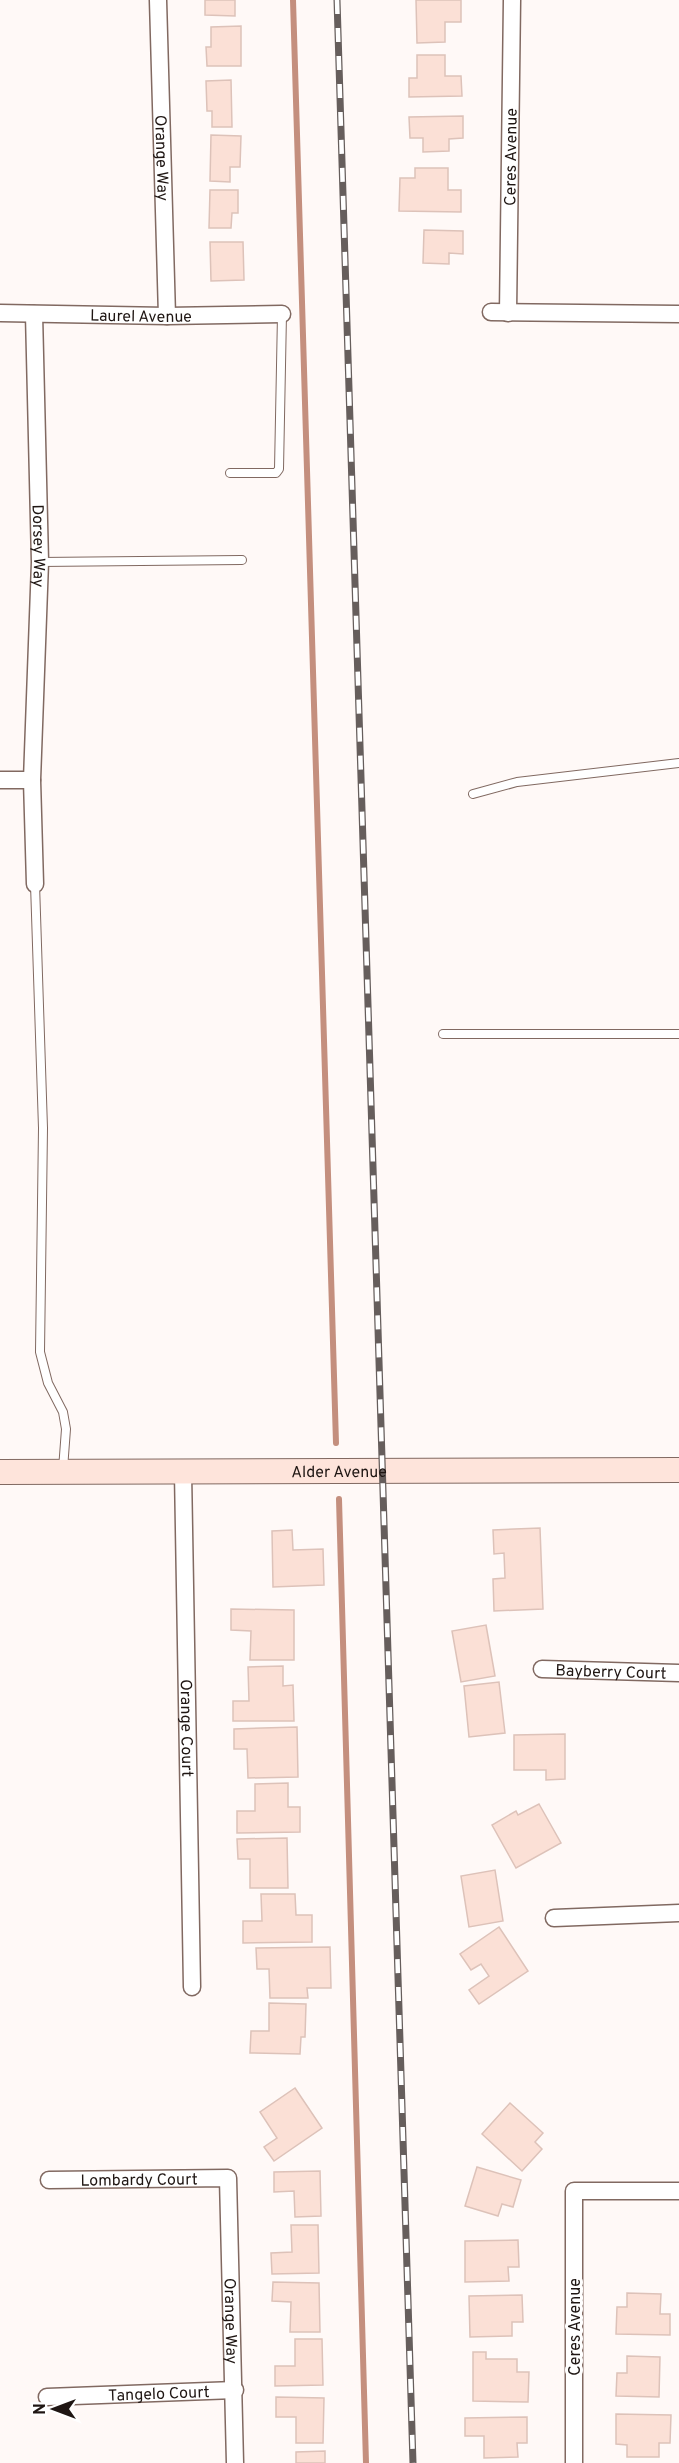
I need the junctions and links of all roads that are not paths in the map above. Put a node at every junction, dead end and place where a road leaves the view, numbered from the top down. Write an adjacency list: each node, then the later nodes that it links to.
1 (158, 0): 7 (street, Orange Way)
2 (512, 0): 6 (street, Ceres Avenue)
3 (0, 313): 4 (street, Laurel Avenue)
4 (34, 314): 7 (street, Laurel Avenue); 10 (street, Dorsey Way)
5 (282, 314): 7 (street, Laurel Avenue); 8 (lane)
6 (679, 314)
7 (167, 316)
8 (230, 473)
9 (242, 560): 10 (lane)
10 (40, 562): 13 (street, Dorsey Way)
11 (679, 763): 14 (lane)
12 (0, 780): 13 (street)
13 (32, 780): 15 (street, Dorsey Way)
14 (473, 794)
15 (35, 884): 20 (lane)
16 (443, 1034): 17 (lane)
17 (679, 1034)
18 (679, 1470): 21 (main road, Alder Avenue)
19 (0, 1472): 20 (main road, Alder Avenue)
20 (63, 1472): 21 (main road, Alder Avenue)
21 (183, 1472): 26 (street, Orange Court)
22 (542, 1669): 23 (street, Bayberry Court)
23 (679, 1673)
24 (679, 1913): 25 (street)
25 (554, 1918)
26 (192, 1987)
27 (228, 2178): 28 (street, Lombardy Court); 30 (street, Orange Way)
28 (49, 2180)
29 (679, 2191): 33 (street, Ceres Avenue)
30 (235, 2390): 31 (street, Tangelo Court); 32 (street, Orange Way)
31 (47, 2397)
32 (236, 2463)
33 (574, 2463)

